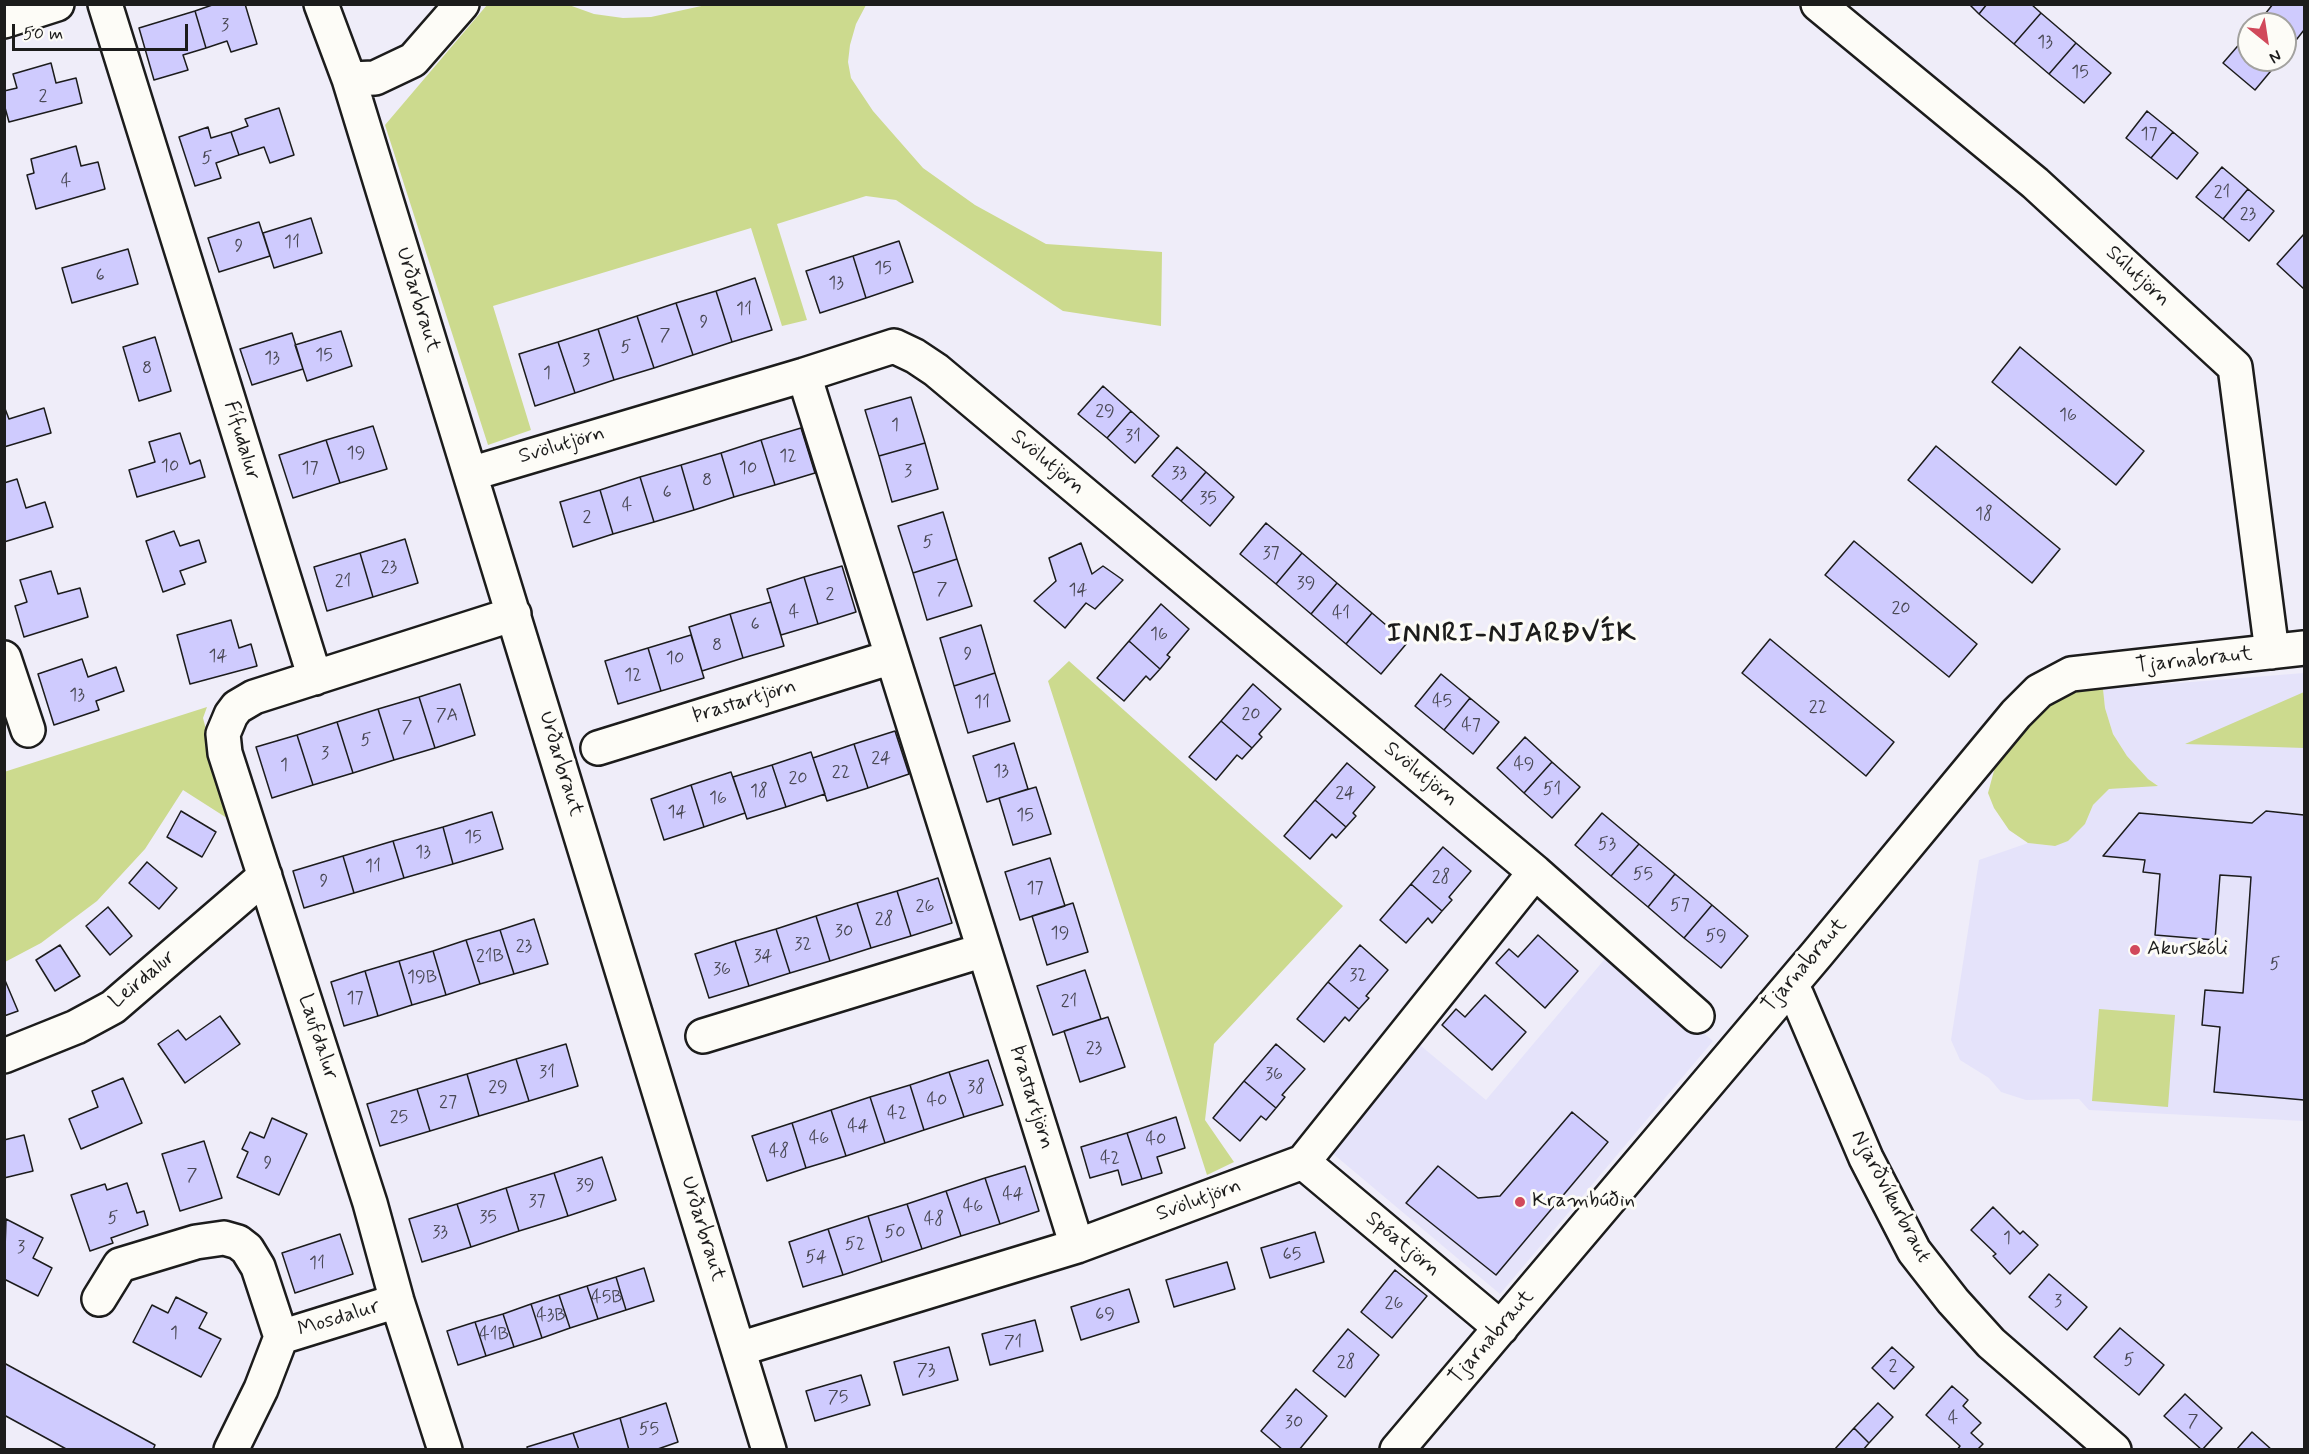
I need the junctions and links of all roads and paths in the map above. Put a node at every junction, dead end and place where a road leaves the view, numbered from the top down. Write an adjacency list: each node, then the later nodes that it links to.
1 (57, 4): 6 (street)
2 (105, 4): 15 (street, Fífudalur)
3 (321, 4): 7 (street, Urðarbraut)
4 (462, 4): 7 (street)
5 (1818, 4): 12 (street, Súlutjörn)
6 (4, 21)
7 (349, 80): 9 (street, Urðarbraut)
8 (804, 375): 9 (street, Svölutjörn); 13 (street, Þrastartjörn); 18 (street, Svölutjörn)
9 (470, 474): 10 (street, Urðarbraut)
10 (514, 614): 15 (street); 31 (street, Urðarbraut)
11 (2304, 648): 12 (street, Tjarnabraut)
12 (2272, 652): 21 (street, Tjarnabraut)
13 (892, 657): 17 (street, Þrastartjörn); 20 (street, Þrastartjörn)
14 (4, 658): 16 (street)
15 (315, 678): 19 (street, Laufdalur)
16 (28, 730)
17 (598, 748)
18 (1535, 872): 22 (street, Svölutjörn); 25 (street)
19 (265, 876): 24 (street, Leirdalur); 28 (street, Laufdalur)
20 (984, 950): 23 (street); 26 (street, Þrastartjörn)
21 (1790, 986): 29 (street, Tjarnabraut); 36 (street, Njarðvíkurbraut)
22 (1697, 1016)
23 (703, 1036)
24 (4, 1056)
25 (1304, 1162): 26 (street, Svölutjörn); 29 (street, Spóatjörn)
26 (1077, 1246): 31 (street, Svölutjörn)
27 (99, 1299): 30 (street, Mosdalur)
28 (397, 1301): 30 (street, Mosdalur); 33 (street, Laufdalur)
29 (1501, 1328): 35 (street, Tjarnabraut)
30 (281, 1336): 32 (street, Mosdalur)
31 (739, 1349): 34 (street, Urðarbraut)
32 (231, 1449)
33 (445, 1449)
34 (769, 1449)
35 (1397, 1449)
36 (2114, 1449)

